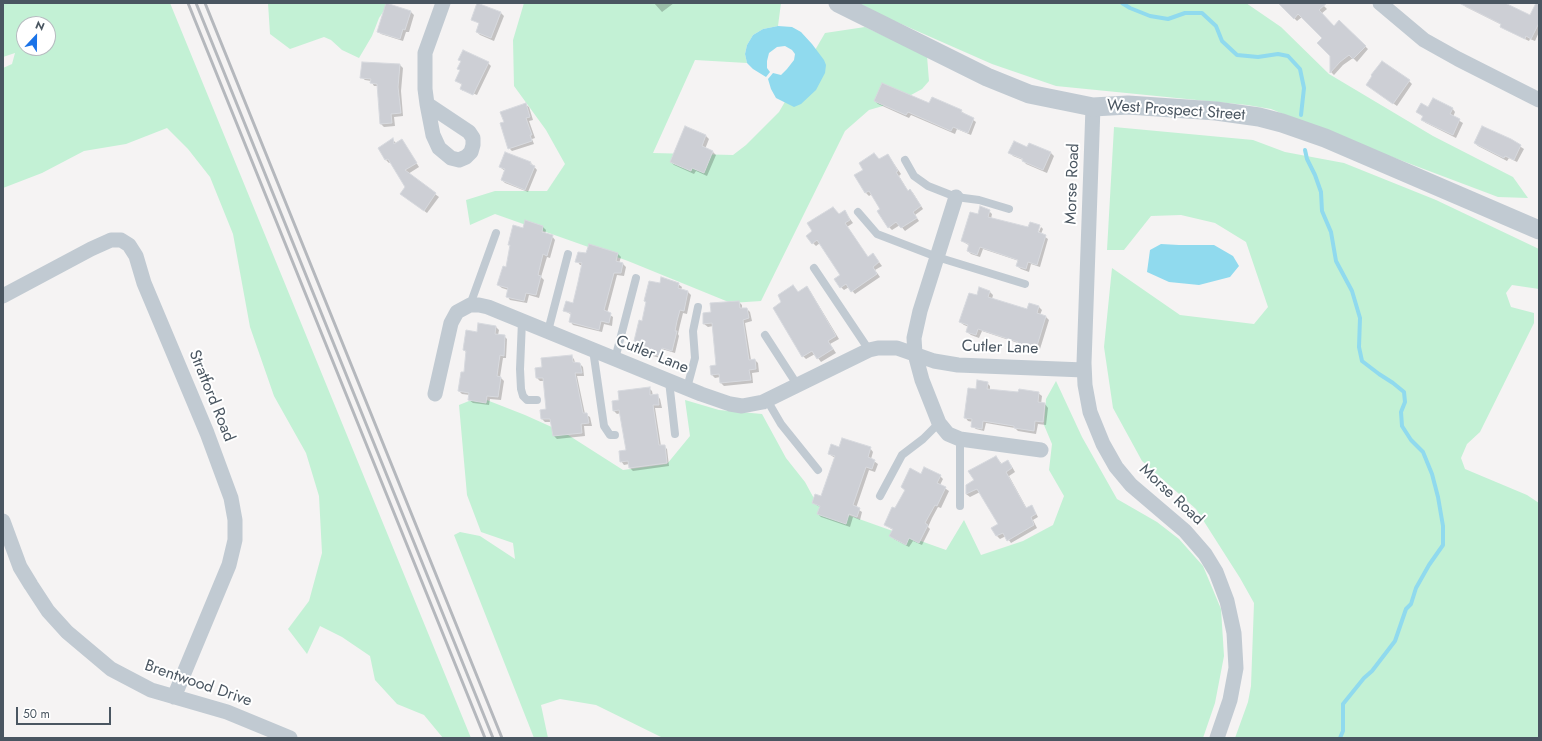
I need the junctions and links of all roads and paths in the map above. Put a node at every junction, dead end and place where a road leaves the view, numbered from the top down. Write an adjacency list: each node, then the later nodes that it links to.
1 (443, 3): 5 (street)
2 (838, 3): 6 (street, West Prospect Street)
3 (1380, 3): 4 (street)
4 (1539, 100)
5 (427, 104)
6 (1093, 107): 11 (street, West Prospect Street); 28 (street, Morse Road)
7 (905, 160): 8 (lane)
8 (956, 197): 9 (lane); 14 (street)
9 (1009, 209)
10 (858, 212): 14 (lane)
11 (1539, 230)
12 (496, 233): 19 (lane)
13 (568, 254): 22 (lane)
14 (937, 257): 17 (lane); 26 (street)
15 (814, 268): 25 (lane)
16 (636, 278): 27 (lane)
17 (1024, 284)
18 (3, 296): 44 (street, Stratford Road)
19 (470, 305): 21 (street, Cutler Lane); 32 (street)
20 (698, 307): 31 (lane)
21 (522, 321): 22 (street, Cutler Lane); 33 (lane)
22 (548, 331): 24 (street, Cutler Lane)
23 (765, 336): 30 (lane)
24 (593, 350): 27 (street, Cutler Lane); 37 (lane)
25 (869, 350): 26 (street, Cutler Lane); 30 (street, Cutler Lane)
26 (915, 354): 28 (street, Cutler Lane); 35 (street)
27 (615, 359): 29 (street, Cutler Lane)
28 (1084, 370): 47 (street, Morse Road)
29 (669, 381): 31 (street, Cutler Lane); 36 (lane)
30 (798, 386): 34 (street, Cutler Lane)
31 (688, 388): 34 (street, Cutler Lane)
32 (435, 394)
33 (537, 400)
34 (767, 400): 40 (lane)
35 (939, 423): 38 (street); 41 (lane)
36 (675, 434)
37 (615, 435)
38 (960, 439): 39 (street); 42 (lane)
39 (1041, 450)
40 (818, 470)
41 (880, 496)
42 (960, 506)
43 (3, 521): 44 (street, Brentwood Drive)
44 (174, 697): 45 (street, Brentwood Drive)
45 (268, 734): 46 (street, Brentwood Drive)
46 (290, 738)
47 (1216, 738)

